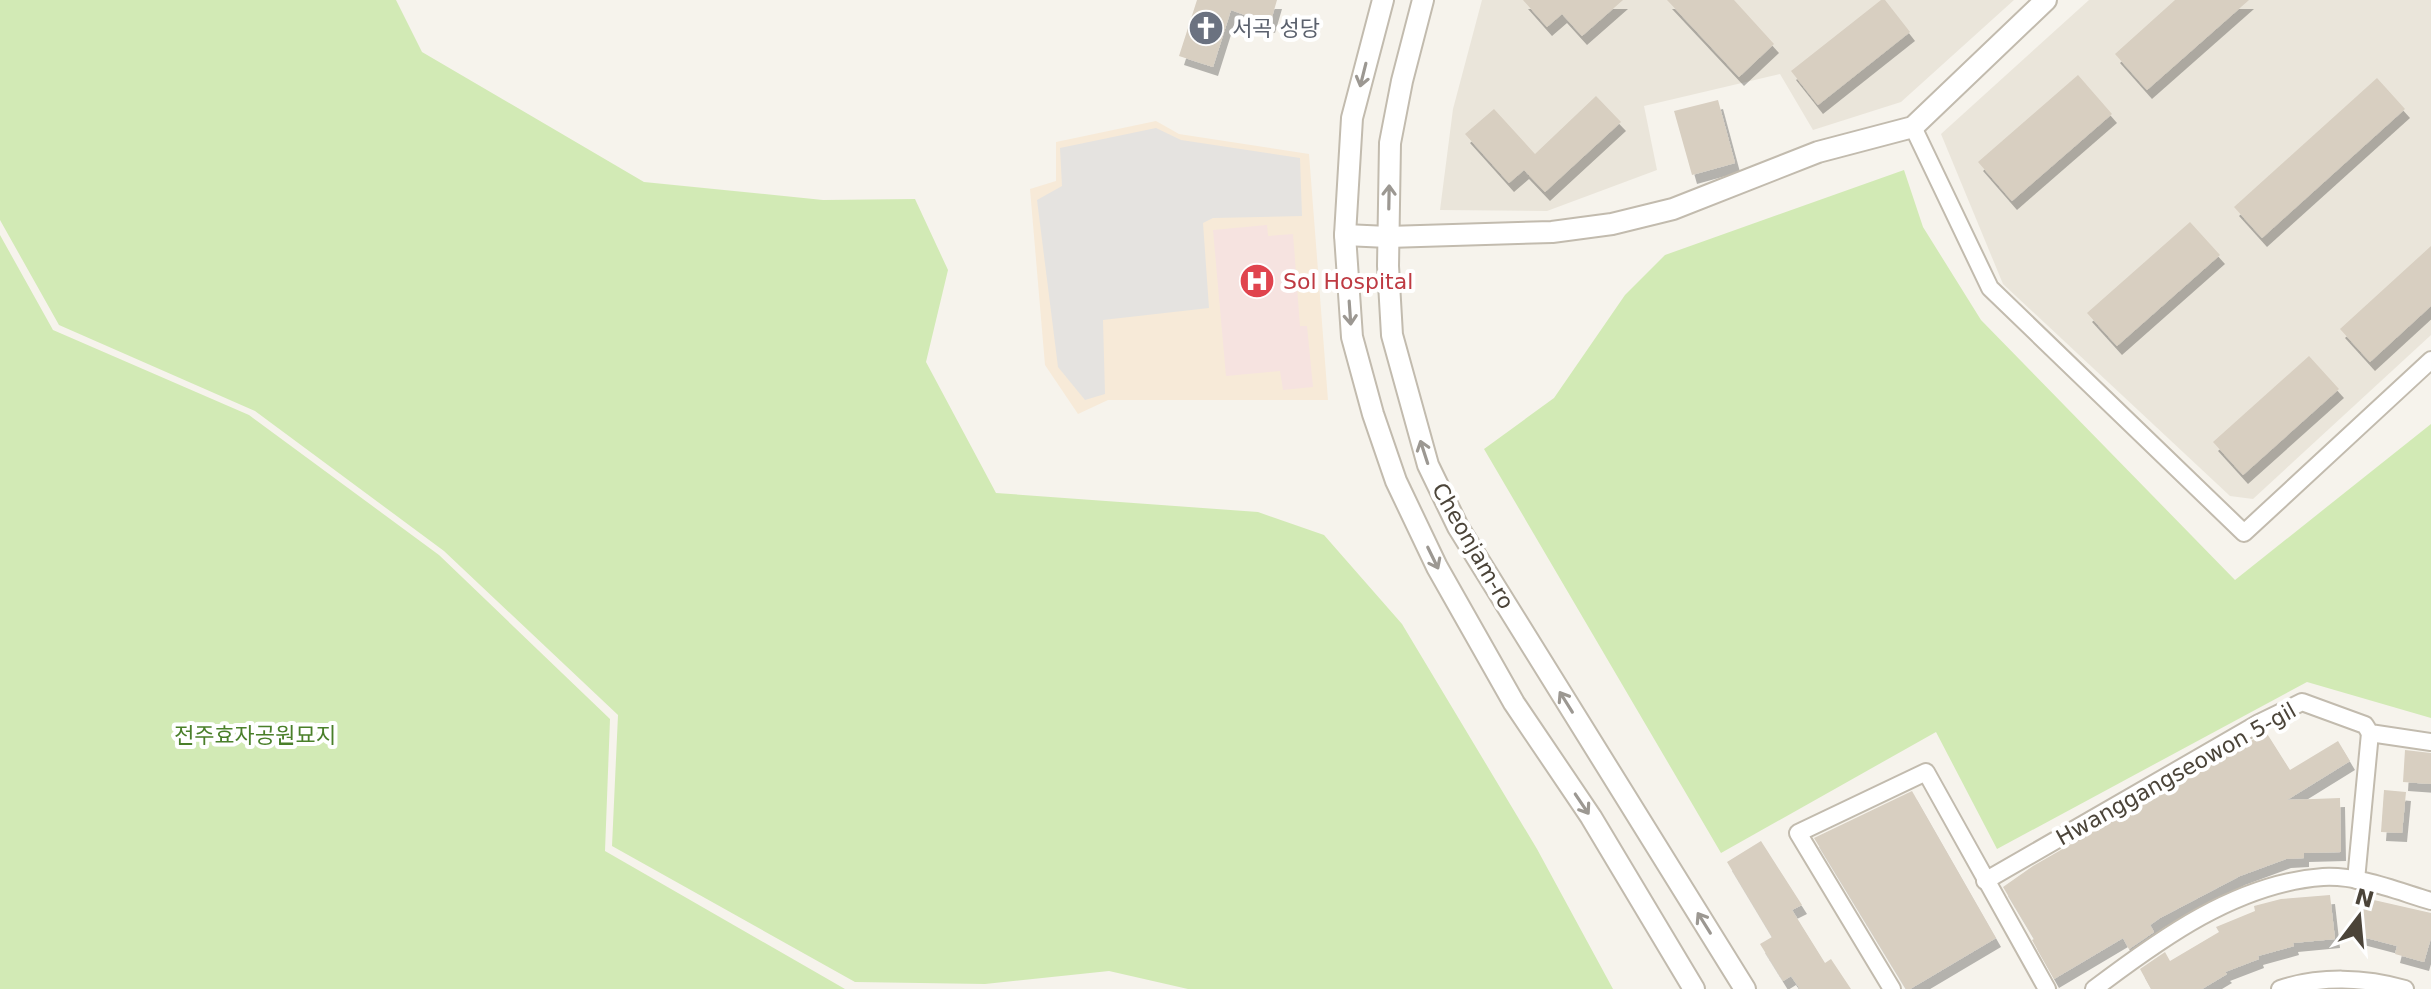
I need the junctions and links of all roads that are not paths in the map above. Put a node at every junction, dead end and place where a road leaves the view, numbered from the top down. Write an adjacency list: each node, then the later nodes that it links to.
1 (1383, 0): 5 (street, Cheonjam-ro, one-way to 5)
2 (1423, 0): 6 (street, Cheonjam-ro, one-way to 2)
3 (2046, 0): 4 (street)
4 (1913, 127): 6 (street); 7 (street)
5 (1345, 235): 6 (street); 13 (street, Cheonjam-ro, one-way to 13)
6 (1388, 237): 14 (street, Cheonjam-ro, one-way to 6)
7 (2431, 360)
8 (2370, 733): 9 (street, Hwanggangseowon 5-gil); 10 (street); 11 (street, Hwanggangseowon 5-gil)
9 (2431, 742)
10 (2356, 880): 12 (street); 17 (street)
11 (1985, 881): 15 (street); 16 (street)
12 (2431, 901)
13 (1694, 989)
14 (1745, 989)
15 (1892, 989)
16 (2047, 989)
17 (2094, 989)
18 (2280, 989): 19 (street)
19 (2405, 989)

